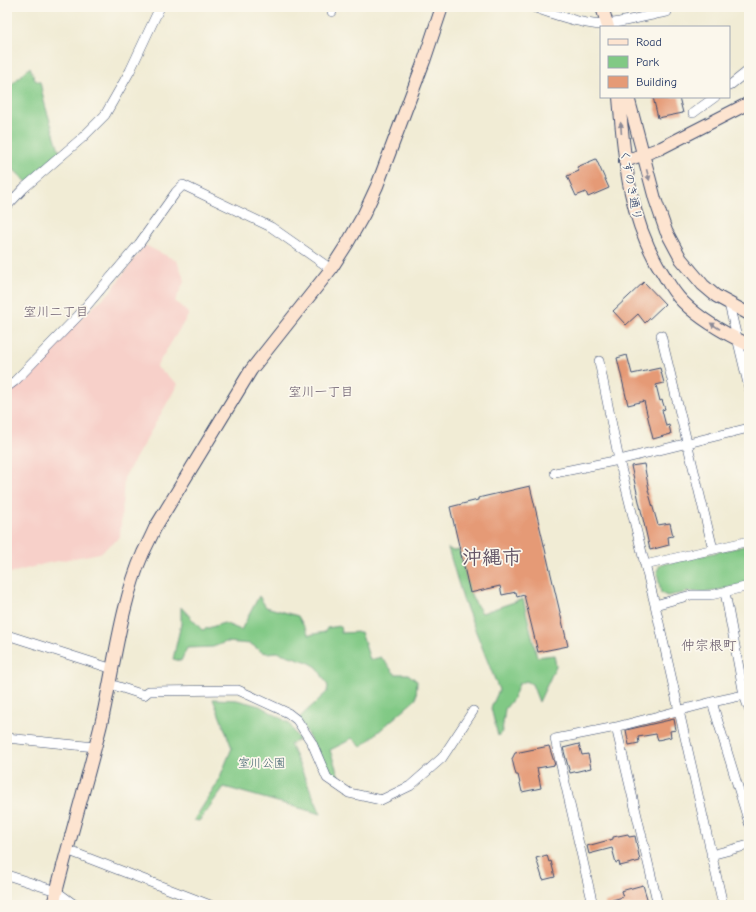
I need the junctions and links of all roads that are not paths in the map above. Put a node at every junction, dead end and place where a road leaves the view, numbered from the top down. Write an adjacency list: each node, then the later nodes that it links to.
1 (160, 7): 16 (street)
2 (442, 7): 18 (street)
3 (533, 7): 6 (street)
4 (602, 7): 6 (street)
5 (667, 12): 6 (street)
6 (607, 25)
7 (749, 70): 8 (street)
8 (730, 85)
9 (619, 98): 15 (street, くすのき通り, one-way to 9)
10 (628, 98): 14 (street, くすのき通り)
11 (714, 98): 13 (street)
12 (749, 103): 14 (street)
13 (693, 113)
14 (643, 155): 15 (street); 19 (street, くすのき通り, one-way to 19)
15 (625, 161): 22 (street, くすのき通り, one-way to 15)
16 (10, 198): 17 (street)
17 (7, 206)
18 (331, 268): 25 (street); 38 (street)
19 (729, 304): 20 (street, くすのき通り); 22 (street)
20 (749, 314)
21 (661, 335): 28 (street)
22 (738, 339): 23 (street, くすのき通り); 26 (street)
23 (749, 345)
24 (599, 361): 29 (street)
25 (7, 387)
26 (749, 388)
27 (749, 428): 28 (street)
28 (687, 443): 29 (street); 32 (street)
29 (619, 460): 30 (street); 33 (street)
30 (555, 473)
31 (749, 541): 32 (street)
32 (712, 549): 33 (street)
33 (645, 565): 36 (street)
34 (749, 586): 35 (street)
35 (724, 592): 36 (street); 40 (street)
36 (655, 605): 43 (street)
37 (7, 635): 38 (street)
38 (113, 669): 39 (street)
39 (110, 684): 44 (street); 47 (street)
40 (746, 695): 41 (street); 42 (street)
41 (712, 702): 43 (street); 48 (street)
42 (749, 709)
43 (679, 710): 45 (street); 51 (street)
44 (473, 711)
45 (616, 727): 57 (street); 58 (street)
46 (7, 738): 47 (street)
47 (96, 747): 50 (street)
48 (749, 823)
49 (749, 845): 51 (street)
50 (66, 850): 53 (street); 56 (street)
51 (711, 855): 59 (street)
52 (7, 875): 53 (street)
53 (56, 891): 54 (street); 55 (street)
54 (53, 905)
55 (75, 905)
56 (210, 905)
57 (594, 905)
58 (658, 905)
59 (723, 905)

